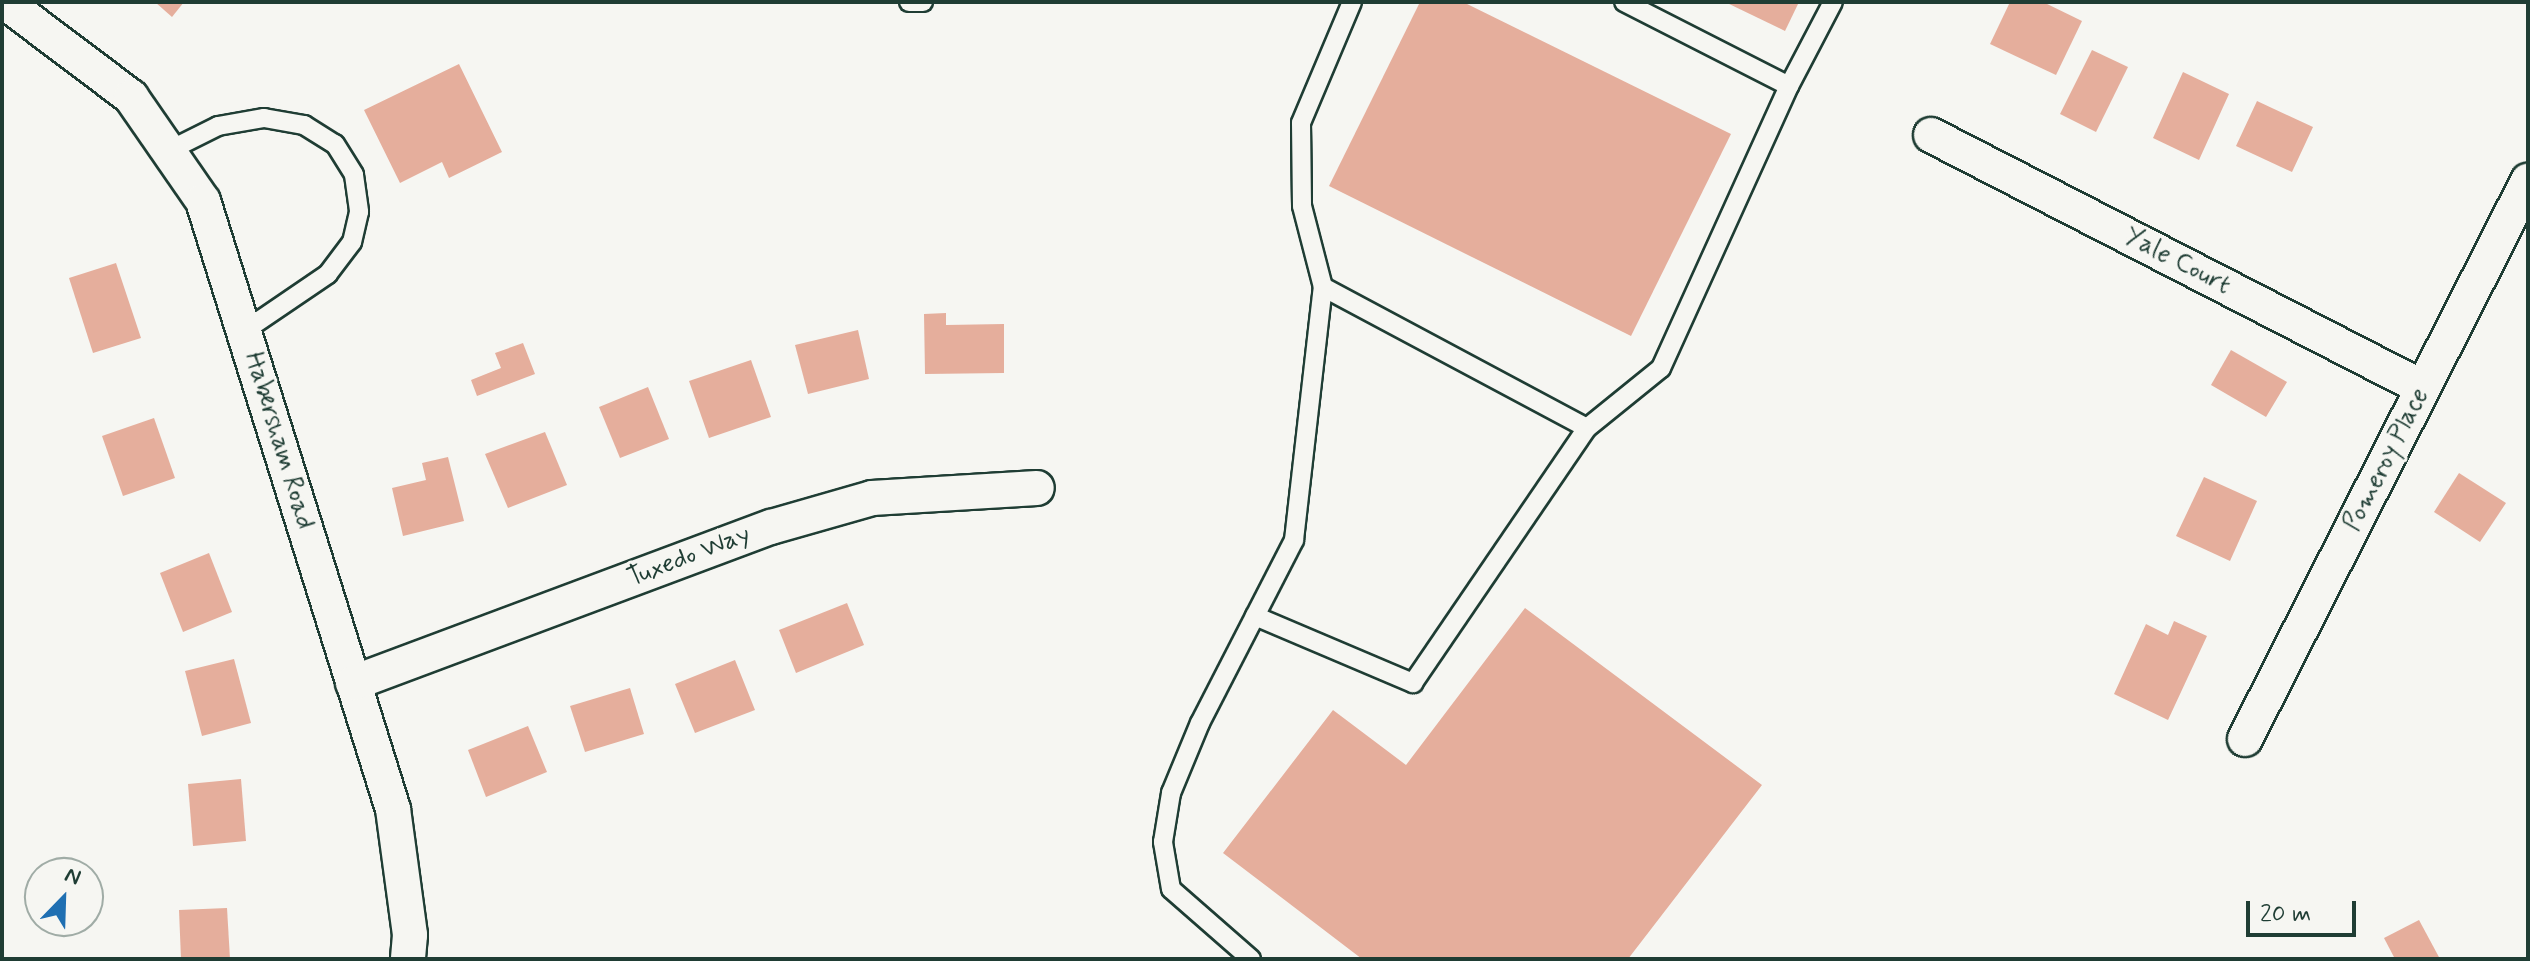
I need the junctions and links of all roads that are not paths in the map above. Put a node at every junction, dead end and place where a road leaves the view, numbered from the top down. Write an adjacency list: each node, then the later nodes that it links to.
1 (5, 2): 9 (street, Habersham Road)
2 (909, 2): 3 (lane)
3 (923, 2)
4 (1352, 2): 11 (lane)
5 (1624, 2): 7 (lane)
6 (1833, 2): 7 (lane)
7 (1789, 86): 14 (lane)
8 (1931, 135): 13 (street, Yale Court)
9 (168, 151): 12 (street, Habersham Road); 12 (lane)
10 (2528, 181): 13 (street, Pomeroy Place)
11 (1323, 287): 14 (lane); 16 (lane)
12 (244, 331): 17 (street, Habersham Road)
13 (2423, 388): 18 (street, Pomeroy Place)
14 (1587, 428): 16 (lane)
15 (1037, 488): 17 (street, Tuxedo Way)
16 (1255, 616): 20 (lane)
17 (353, 683): 19 (street, Habersham Road)
18 (2245, 739)
19 (408, 959)
20 (1251, 959)

